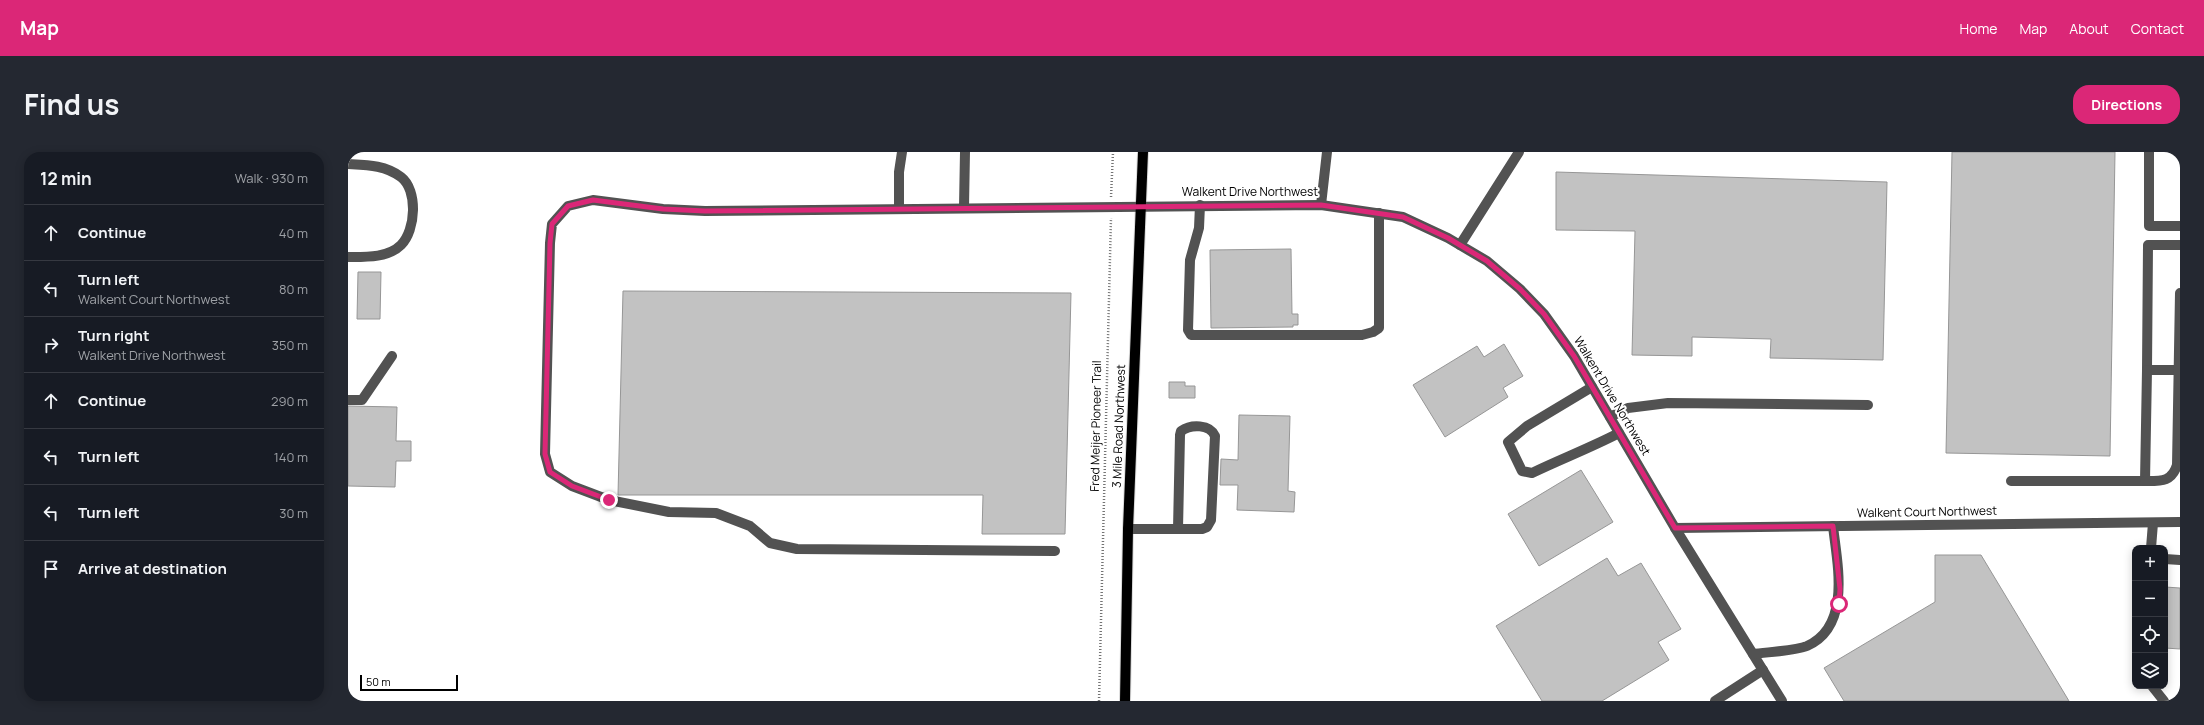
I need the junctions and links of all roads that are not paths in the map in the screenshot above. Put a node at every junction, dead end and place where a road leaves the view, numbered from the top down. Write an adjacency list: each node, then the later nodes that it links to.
1 (902, 152): 11 (street)
2 (965, 152): 12 (street)
3 (1143, 152): 8 (main road, 3 Mile Road Northwest)
4 (1327, 152): 10 (street)
5 (1519, 152): 15 (street)
6 (2149, 152): 14 (street)
7 (348, 164): 17 (street)
8 (1142, 205): 9 (street, Walkent Drive Northwest); 12 (street, Walkent Drive Northwest); 33 (main road, 3 Mile Road Northwest)
9 (1200, 205): 10 (street, Walkent Drive Northwest); 13 (street)
10 (1321, 205): 13 (street, Walkent Drive Northwest)
11 (899, 208): 12 (street, Walkent Drive Northwest); 36 (street, Walkent Drive Northwest)
12 (964, 208)
13 (1379, 213): 15 (street, Walkent Drive Northwest)
14 (2180, 226)
15 (1460, 245): 22 (street, Walkent Drive Northwest)
16 (2180, 245): 20 (street)
17 (348, 257)
18 (2180, 293): 21 (street)
19 (392, 356): 23 (street)
20 (2147, 370): 21 (street); 28 (street)
21 (2180, 370): 28 (street)
22 (1592, 387): 25 (street, Walkent Drive Northwest); 26 (street)
23 (348, 400)
24 (1868, 405): 25 (street)
25 (1610, 416): 26 (street, Walkent Drive Northwest)
26 (1619, 433): 32 (street, Walkent Drive Northwest)
27 (2011, 481): 28 (street)
28 (2145, 481)
29 (2180, 522): 30 (street, Walkent Court Northwest)
30 (2153, 523): 31 (street, Walkent Court Northwest); 35 (street)
31 (1833, 526): 32 (street, Walkent Court Northwest); 39 (street)
32 (1675, 528): 39 (street, Walkent Drive Northwest)
33 (1128, 529): 34 (street); 42 (main road, 3 Mile Road Northwest)
34 (1178, 529): 34 (street)
35 (2151, 545)
36 (1056, 552)
37 (2168, 559): 38 (street)
38 (2180, 560)
39 (1753, 654): 40 (street, Walkent Drive Northwest)
40 (1763, 670): 43 (street); 44 (street, Walkent Drive Northwest)
41 (2154, 689): 45 (street)
42 (1125, 701)
43 (1715, 701)
44 (1782, 701)
45 (2164, 701)

